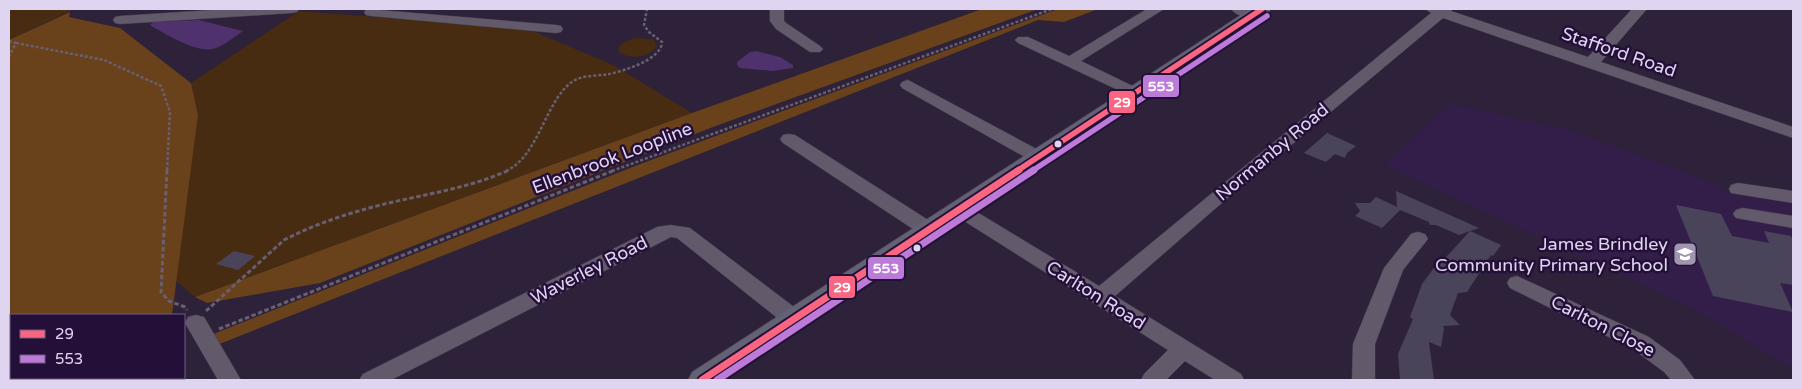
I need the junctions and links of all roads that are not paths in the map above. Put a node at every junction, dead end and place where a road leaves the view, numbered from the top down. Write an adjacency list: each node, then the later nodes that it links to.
1 (292, 9): 8 (street)
2 (777, 9): 12 (street)
3 (1158, 9): 16 (street)
4 (1640, 9): 17 (street)
5 (1439, 10): 17 (street, Stafford Road); 31 (street, Normanby Road)
6 (1251, 11): 19 (main road)
7 (371, 12): 9 (street)
8 (207, 13): 10 (street)
9 (469, 18): 11 (street)
10 (120, 20)
11 (556, 30)
12 (792, 35): 13 (street); 15 (street)
13 (771, 38)
14 (1023, 40): 16 (street)
15 (815, 49)
16 (1069, 62): 19 (street)
17 (1591, 63): 20 (street, Stafford Road)
18 (909, 85): 22 (street)
19 (1135, 93): 22 (main road)
20 (1793, 133)
21 (789, 139): 28 (street)
22 (1038, 156): 25 (main road)
23 (1738, 189): 24 (street)
24 (1793, 197)
25 (960, 210): 28 (main road); 31 (street, Carlton Road)
26 (1743, 214): 27 (street)
27 (1793, 222)
28 (929, 230): 32 (main road)
29 (1418, 239): 40 (street)
30 (1516, 283): 41 (street, Carlton Close)
31 (1100, 297): 34 (street, Carlton Road)
32 (794, 319): 36 (street, Waverley Road); 37 (main road)
33 (199, 329): 35 (street)
34 (1184, 349): 38 (street); 39 (street, Carlton Road)
35 (230, 380)
36 (371, 380)
37 (702, 380)
38 (1152, 380)
39 (1233, 380)
40 (1363, 380)
41 (1684, 380)

